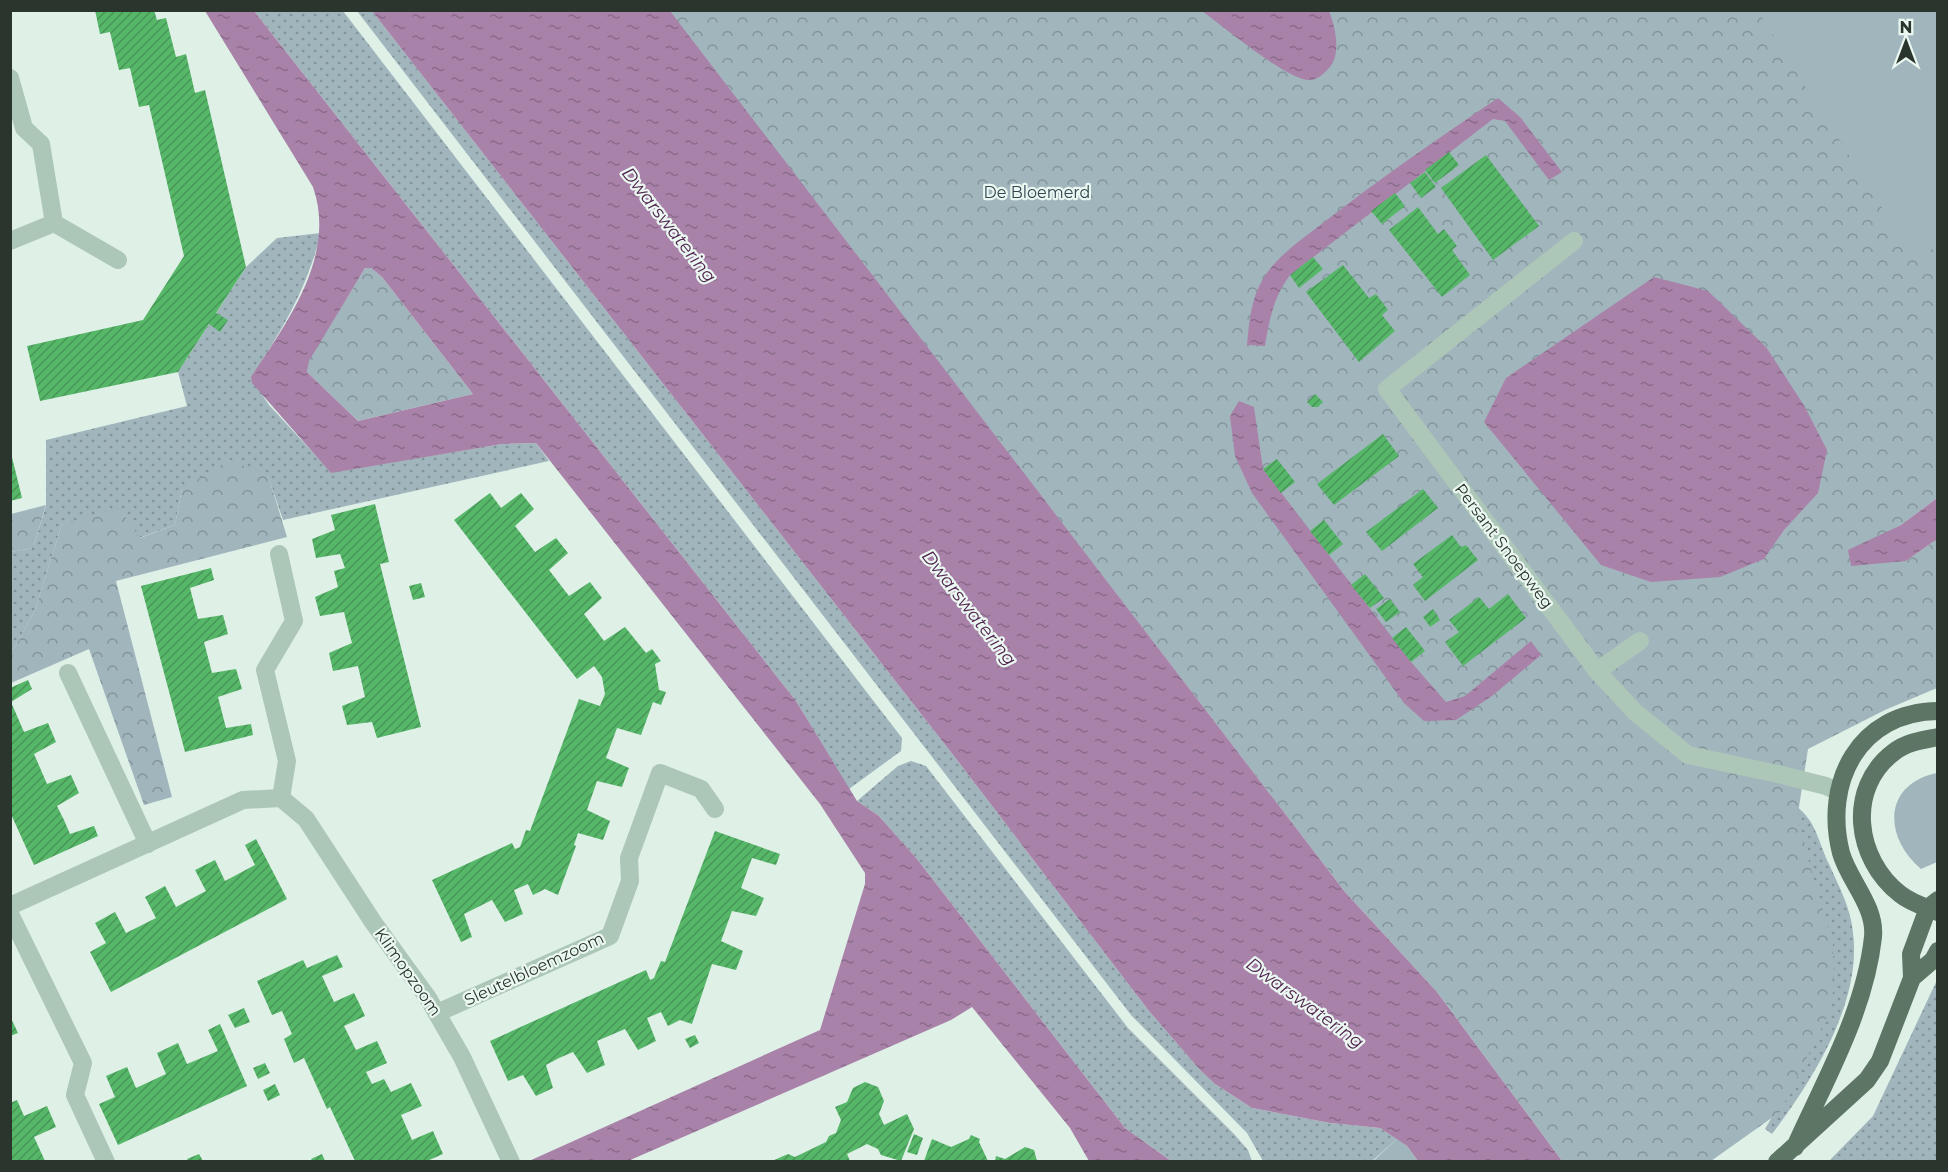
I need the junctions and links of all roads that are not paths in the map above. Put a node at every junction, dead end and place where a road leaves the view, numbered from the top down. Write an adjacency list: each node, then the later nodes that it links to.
1 (10, 78): 2 (street)
2 (54, 223): 3 (street); 5 (street)
3 (10, 241)
4 (1574, 241): 8 (street, Persant Snoepweg)
5 (118, 260)
6 (279, 554): 13 (street)
7 (1640, 640): 8 (street)
8 (1597, 670): 12 (street, Persant Snoepweg)
9 (68, 673): 16 (street)
10 (1938, 711): 12 (main road)
11 (1938, 737): 14 (main road)
12 (1838, 792): 14 (main road); 23 (main road)
13 (281, 798): 16 (street); 22 (street, Klimopzoom)
14 (1861, 807): 18 (main road)
15 (715, 809): 22 (street, Sleutelbloemzoom)
16 (148, 844): 17 (street)
17 (10, 906)
18 (1934, 907): 21 (main road)
19 (10, 914): 24 (street)
20 (1938, 951): 21 (main road)
21 (1912, 978): 23 (main road)
22 (437, 1013): 25 (street, Klimopzoom)
23 (1795, 1147): 26 (main road)
24 (106, 1161)
25 (510, 1161)
26 (1777, 1161)

